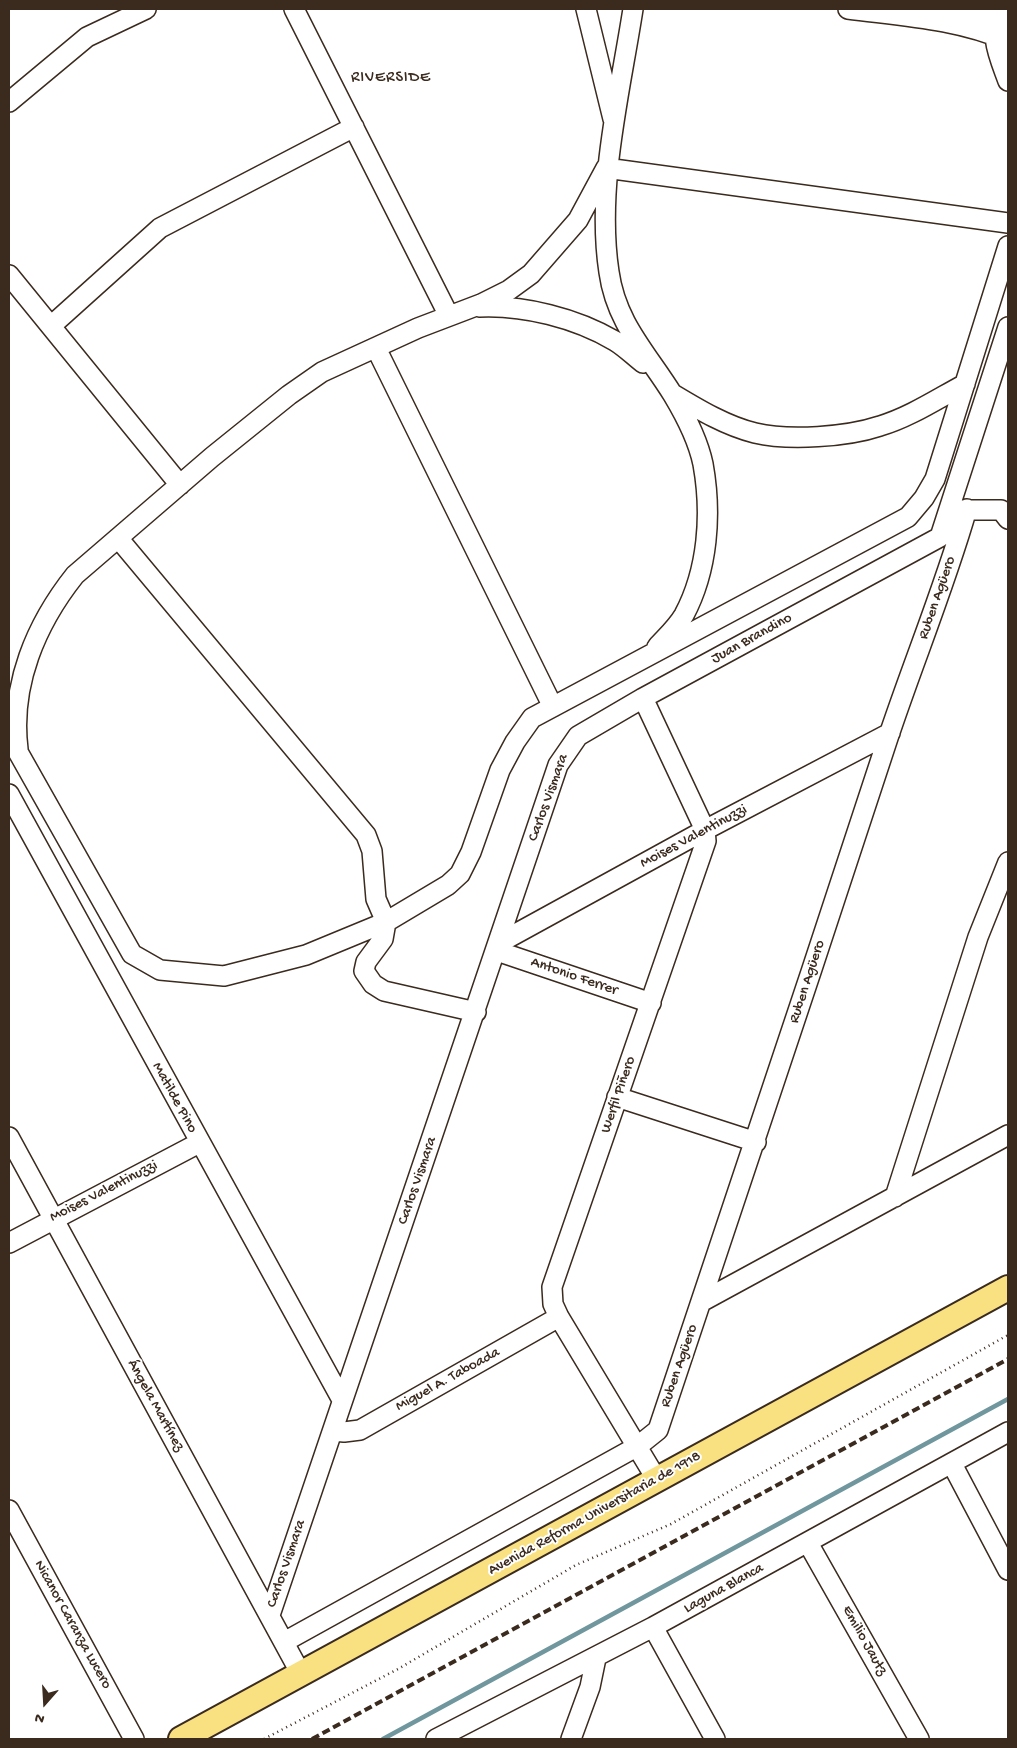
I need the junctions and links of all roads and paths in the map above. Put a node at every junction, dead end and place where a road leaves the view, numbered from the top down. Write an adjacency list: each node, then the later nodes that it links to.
1 (146, 9): 10 (street)
2 (294, 9): 12 (street)
3 (588, 9): 9 (street); 11 (street)
4 (633, 9): 9 (street)
5 (848, 9): 7 (street)
6 (934, 9): 7 (street)
7 (1002, 25): 8 (street)
8 (1008, 81)
9 (619, 96): 11 (street)
10 (9, 102)
11 (614, 126): 13 (street)
12 (354, 127): 18 (street); 19 (street)
13 (606, 168): 14 (street); 17 (street); 22 (street)
14 (1008, 223)
15 (1008, 246): 23 (street)
16 (9, 275): 19 (street)
17 (474, 307): 18 (street); 22 (street)
18 (449, 316): 21 (street)
19 (51, 326): 25 (street)
20 (1008, 327): 27 (street, Ruben Agüero)
21 (376, 348): 25 (street); 33 (street)
22 (660, 376): 24 (street)
23 (965, 384): 24 (street); 31 (street)
24 (673, 394): 31 (street)
25 (180, 485): 30 (street)
26 (967, 509): 27 (street); 28 (street); 34 (street, Ruben Agüero)
27 (948, 510): 29 (street, Ruben Agüero)
28 (1008, 520)
29 (940, 537): 32 (street, Juan Brandino)
30 (118, 538): 37 (street); 41 (street)
31 (652, 654): 33 (street)
32 (643, 698): 36 (street, Juan Brandino); 39 (street)
33 (553, 707): 41 (street)
34 (890, 733): 39 (street, Moises Valentinuzzi); 48 (street, Ruben Agüero)
35 (9, 736): 37 (street)
36 (568, 748): 42 (street, Carlos Vismara)
37 (19, 754): 41 (street)
38 (9, 794): 49 (street, Matilde Pino)
39 (705, 830): 42 (street, Moises Valentinuzzi); 43 (street, Werfil Piñero)
40 (1008, 862): 50 (street)
41 (386, 922): 44 (street)
42 (498, 947): 43 (street, Antonio Ferrer); 44 (street, Carlos Vismara)
43 (651, 1003): 45 (street, Werfil Piñero)
44 (476, 1012): 57 (street, Carlos Vismara)
45 (618, 1097): 48 (street); 55 (street, Werfil Piñero)
46 (1008, 1135): 50 (street)
47 (9, 1137): 51 (street, Ángela Martínez)
48 (756, 1142): 54 (street, Ruben Agüero)
49 (199, 1143): 51 (street, Moises Valentinuzzi); 57 (street, Matilde Pino)
50 (895, 1197): 54 (street)
51 (52, 1218): 52 (street, Moises Valentinuzzi); 66 (street, Ángela Martínez)
52 (9, 1243)
53 (1008, 1288): 62 (main road, Avenida Reforma Universitaria de 1918)
54 (701, 1302): 60 (street, Ruben Agüero)
55 (559, 1317): 58 (street, Miguel A. Taboada); 60 (street, Werfil Piñero)
56 (1008, 1335): 73 (path)
57 (342, 1400): 58 (street, Carlos Vismara)
58 (333, 1431): 66 (street, Carlos Vismara)
59 (1008, 1432): 61 (street, Laguna Blanca)
60 (638, 1446): 62 (street, Werfil Piñero); 68 (street)
61 (952, 1464): 64 (street, Laguna Blanca); 65 (street)
62 (657, 1480): 70 (main road, Avenida Reforma Universitaria de 1918)
63 (9, 1510): 71 (street, Nicanor Caranza Lucero)
64 (808, 1543): 67 (street, Laguna Blanca); 77 (street, Emilio Jautz)
65 (1008, 1570)
66 (270, 1615): 68 (street, Ángela Martínez)
67 (654, 1627): 69 (street, Laguna Blanca); 76 (street)
68 (284, 1642): 70 (street, Ángela Martínez)
69 (596, 1658): 74 (street, Laguna Blanca); 75 (street)
70 (301, 1674): 72 (main road, Avenida Reforma Universitaria de 1918)
71 (134, 1739)
72 (181, 1739)
73 (264, 1739)
74 (436, 1739)
75 (571, 1739)
76 (715, 1739)
77 (919, 1739)

